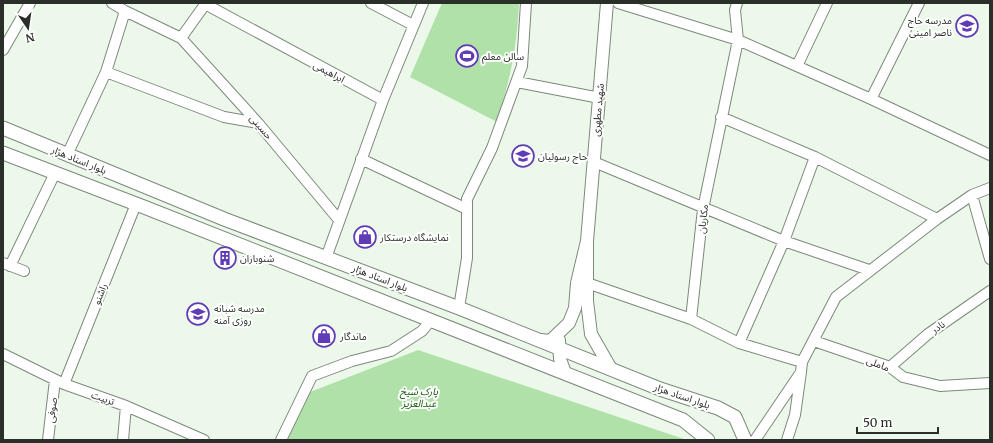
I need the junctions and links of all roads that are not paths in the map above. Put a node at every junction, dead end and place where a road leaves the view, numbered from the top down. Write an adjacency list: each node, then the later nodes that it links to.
1 (30, 3): 16 (street)
2 (112, 3): 12 (street)
3 (371, 3): 13 (street)
4 (423, 3): 13 (street)
5 (526, 3): 19 (street)
6 (607, 3): 20 (street, شهید مطهری)
7 (618, 3): 15 (street)
8 (737, 3): 15 (street, مکاریان)
9 (827, 3): 17 (street)
10 (918, 3): 21 (street)
11 (206, 4): 14 (street, ابراهیمی); 22 (street, ابراهیمی)
12 (125, 11): 14 (street); 18 (street)
13 (413, 25): 22 (street)
14 (181, 38): 24 (street, حسینی)
15 (738, 40): 17 (street); 23 (street, مکاریان)
16 (3, 50)
17 (797, 66): 21 (street)
18 (106, 72): 24 (street); 27 (street)
19 (517, 82): 20 (street); 36 (street)
20 (600, 98): 31 (street, شهید مطهری)
21 (871, 98): 28 (street)
22 (383, 100): 30 (street)
23 (721, 117): 29 (street); 37 (street, مکاریان)
24 (258, 123): 39 (street, حسینی)
25 (3, 128): 27 (main road, بلوار استاد هژار)
26 (3, 153): 32 (main road, بلوار استاد هژار)
27 (67, 155): 42 (main road, بلوار استاد هژار)
28 (990, 155)
29 (816, 157): 38 (street); 41 (street)
30 (362, 159): 36 (street); 39 (street)
31 (594, 162): 37 (street); 40 (street, شهید مطهری)
32 (55, 173): 35 (main road, بلوار استاد هژار); 44 (street)
33 (990, 188): 34 (street)
34 (972, 195): 38 (street); 43 (street)
35 (136, 204): 51 (main road, بلوار استاد هژار); 65 (street, راشنو)
36 (467, 209): 49 (street)
37 (703, 209): 41 (street); 50 (street, مکاریان)
38 (937, 219): 45 (street)
39 (339, 220): 42 (street)
40 (587, 241): 47 (street); 52 (street)
41 (784, 241): 45 (street); 56 (street)
42 (326, 258): 49 (main road, بلوار استاد هژار)
43 (990, 259)
44 (7, 264): 46 (street)
45 (869, 270): 55 (street)
46 (24, 271)
47 (587, 283): 50 (street); 61 (street)
48 (990, 291): 60 (street, نادر)
49 (459, 308): 53 (main road); 54 (main road, بلوار استاد هژار)
50 (692, 319): 56 (street)
51 (431, 320): 53 (main road, بلوار استاد هژار); 71 (street)
52 (569, 323): 54 (street); 57 (street)
53 (451, 328): 62 (main road, بلوار استاد هژار)
54 (541, 340): 57 (main road, بلوار استاد هژار)
55 (814, 340): 59 (street); 60 (street, ماملی)
56 (739, 343): 59 (street)
57 (559, 348): 61 (main road, بلوار استاد هژار); 62 (street)
58 (3, 354): 63 (street, تربیت)
59 (801, 367): 74 (street); 75 (street)
60 (890, 367): 64 (street, ماملی)
61 (611, 368): 66 (main road); 73 (main road, بلوار استاد هژار)
62 (565, 373): 66 (main road, بلوار استاد هژار)
63 (55, 380): 65 (street, تربیت); 69 (street, صوفی)
64 (990, 383)
65 (64, 384): 67 (street, تربیت)
66 (603, 388): 72 (main road, بلوار استاد هژار)
67 (126, 406): 68 (street, تربیت); 70 (street)
68 (199, 439)
69 (48, 440)
70 (123, 440)
71 (281, 440)
72 (708, 440)
73 (745, 440)
74 (755, 440)
75 (787, 440)

